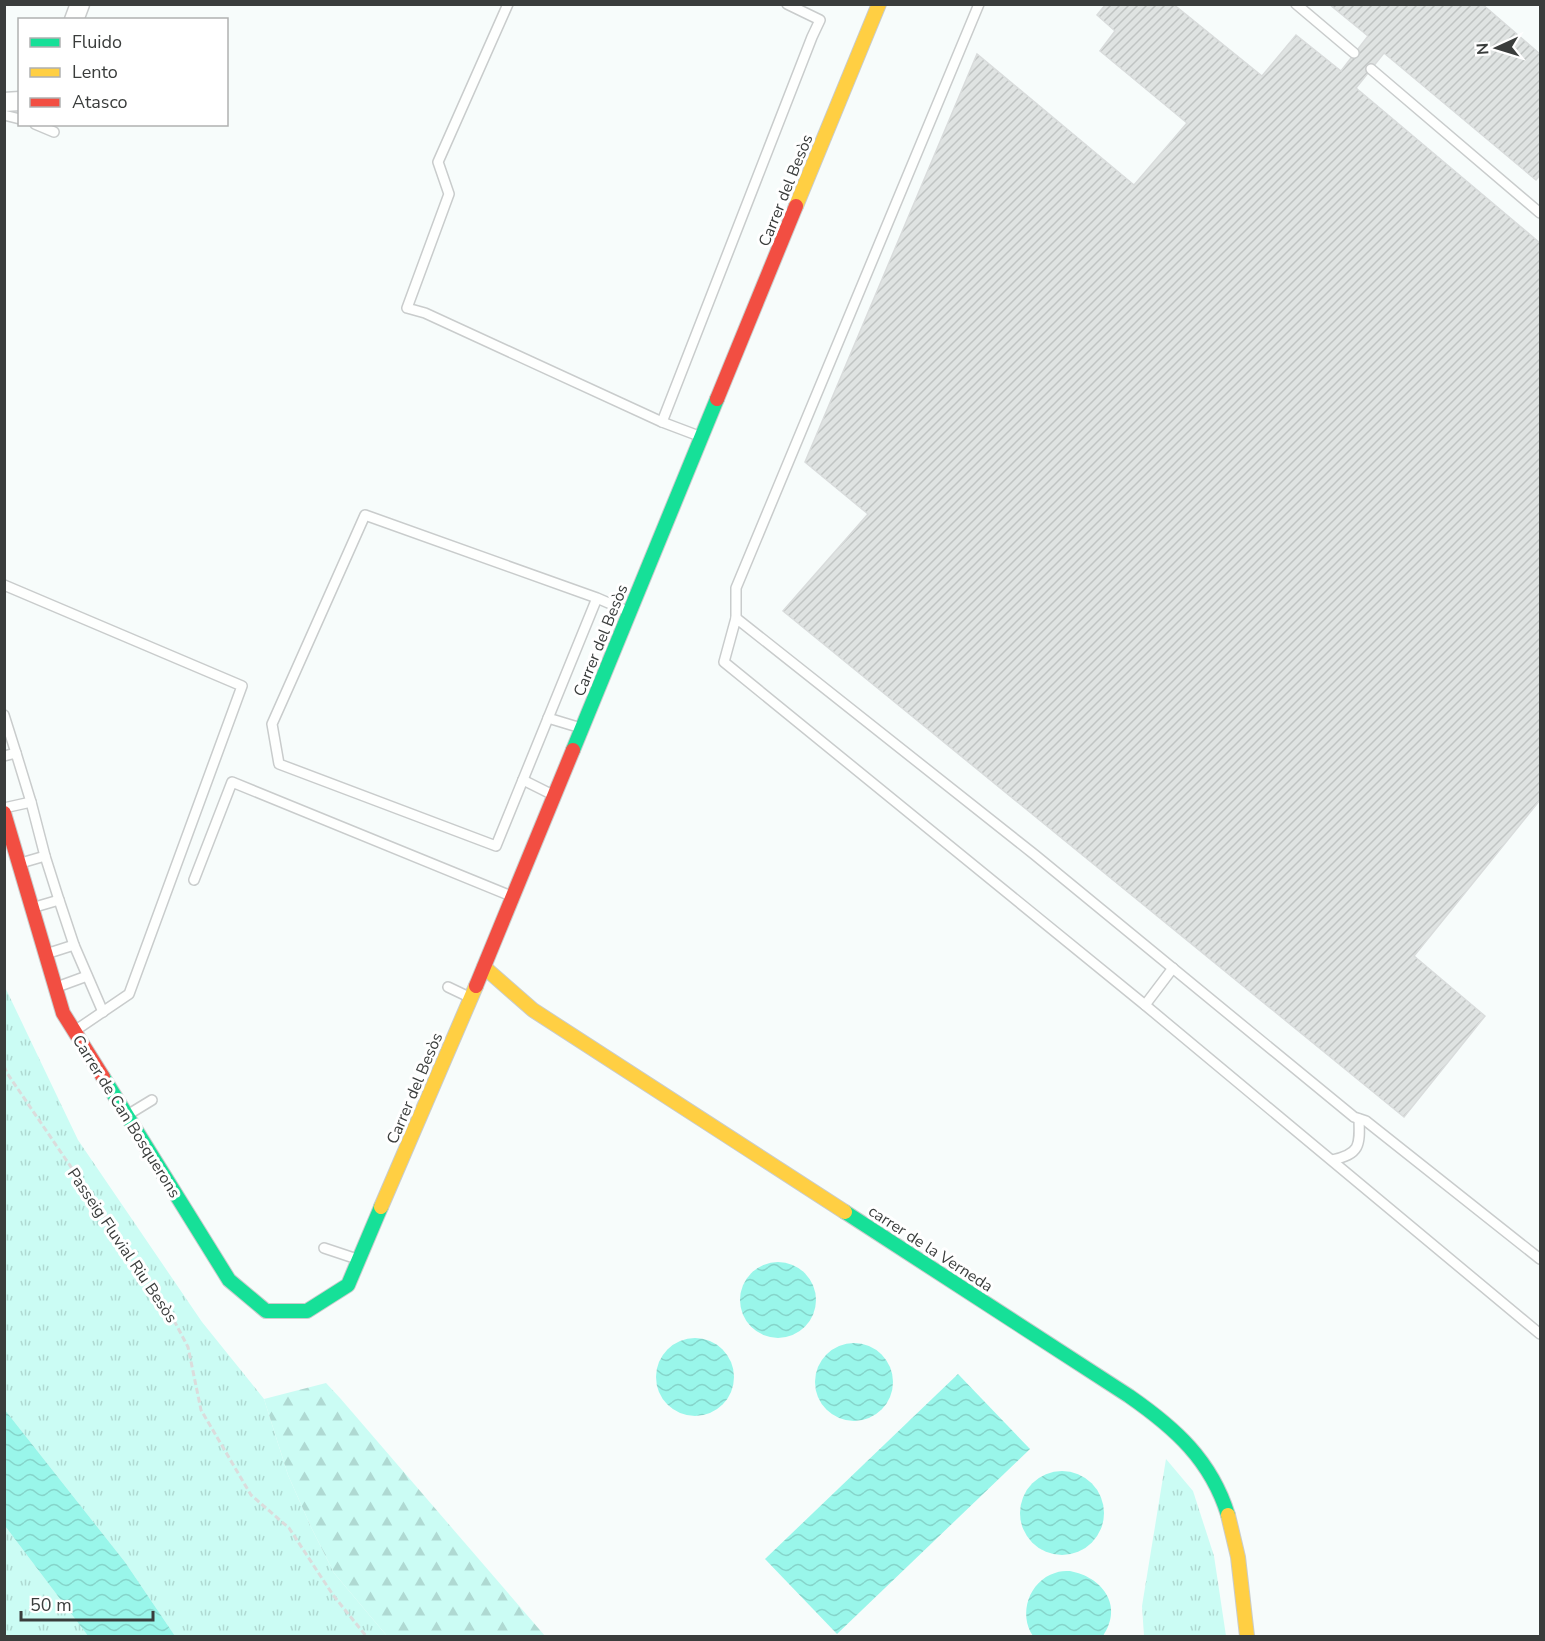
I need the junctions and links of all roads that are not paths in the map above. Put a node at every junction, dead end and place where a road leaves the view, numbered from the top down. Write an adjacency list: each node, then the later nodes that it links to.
1 (508, 4): 11 (lane)
2 (787, 4): 11 (lane)
3 (879, 4): 12 (street, Carrer del Besòs)
4 (979, 4): 16 (lane)
5 (1296, 4): 6 (lane)
6 (1354, 54)
7 (1371, 69): 10 (lane)
8 (40, 126): 9 (lane)
9 (54, 132)
10 (1540, 213)
11 (662, 422): 12 (lane)
12 (701, 437): 15 (street, Carrer del Besòs)
13 (4, 585): 42 (lane)
14 (597, 598): 15 (lane); 18 (lane); 22 (lane)
15 (630, 612): 19 (street, Carrer del Besòs)
16 (736, 618): 36 (lane); 41 (lane)
17 (4, 715): 20 (lane)
18 (548, 718): 19 (lane); 22 (lane)
19 (582, 728): 23 (street, Carrer del Besòs)
20 (16, 753): 21 (lane); 24 (lane)
21 (4, 756)
22 (523, 780): 23 (lane)
23 (554, 795): 30 (street, Carrer del Besòs)
24 (31, 802): 25 (lane); 27 (lane)
25 (4, 808)
26 (4, 813): 28 (street, Carrer de Can Bosquerons)
27 (45, 856): 28 (lane); 31 (lane)
28 (19, 864): 32 (street, Carrer de Can Bosquerons)
29 (194, 880): 30 (lane)
30 (513, 896): 35 (street, Carrer del Besòs)
31 (59, 900): 32 (lane); 33 (lane)
32 (32, 908): 34 (street, Carrer de Can Bosquerons)
33 (74, 945): 34 (lane); 37 (lane)
34 (46, 954): 38 (street, Carrer de Can Bosquerons)
35 (484, 967): 40 (street, Carrer del Besòs); 53 (street, carrer de la Verneda)
36 (1173, 968): 41 (lane); 46 (lane)
37 (87, 976): 38 (lane); 42 (lane)
38 (55, 988): 43 (street, Carrer de Can Bosquerons)
39 (450, 988): 40 (lane)
40 (471, 998): 50 (street, Carrer del Besòs)
41 (1145, 1005): 47 (lane)
42 (103, 1012): 43 (lane)
43 (74, 1032): 45 (street, Carrer de Can Bosquerons)
44 (152, 1100): 45 (lane)
45 (127, 1115): 51 (street, Carrer de Can Bosquerons)
46 (1359, 1119): 47 (lane); 49 (lane)
47 (1332, 1160): 52 (lane)
48 (324, 1248): 50 (lane)
49 (1540, 1259)
50 (359, 1260): 51 (street, Carrer del Besòs)
51 (348, 1285)
52 (1540, 1334)
53 (1247, 1636)

